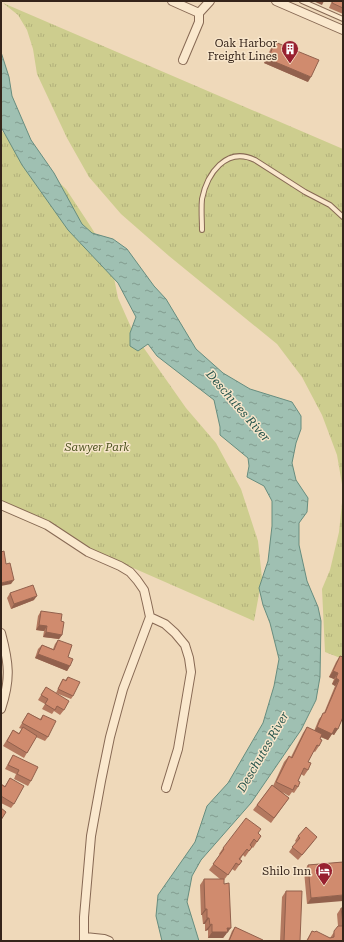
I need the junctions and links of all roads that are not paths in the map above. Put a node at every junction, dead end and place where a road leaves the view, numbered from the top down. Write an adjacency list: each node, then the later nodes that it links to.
1 (172, 1): 5 (street)
2 (210, 1): 5 (street)
3 (276, 1): 7 (street)
4 (302, 1): 6 (lane)
5 (199, 13): 8 (street)
6 (343, 18)
7 (343, 30)
8 (183, 60)
9 (343, 217): 10 (lane)
10 (202, 230)
11 (1, 505): 12 (street)
12 (150, 617): 15 (street); 16 (street)
13 (1, 633): 14 (street)
14 (1, 709)
15 (166, 788)
16 (84, 939): 17 (street)
17 (109, 941)

